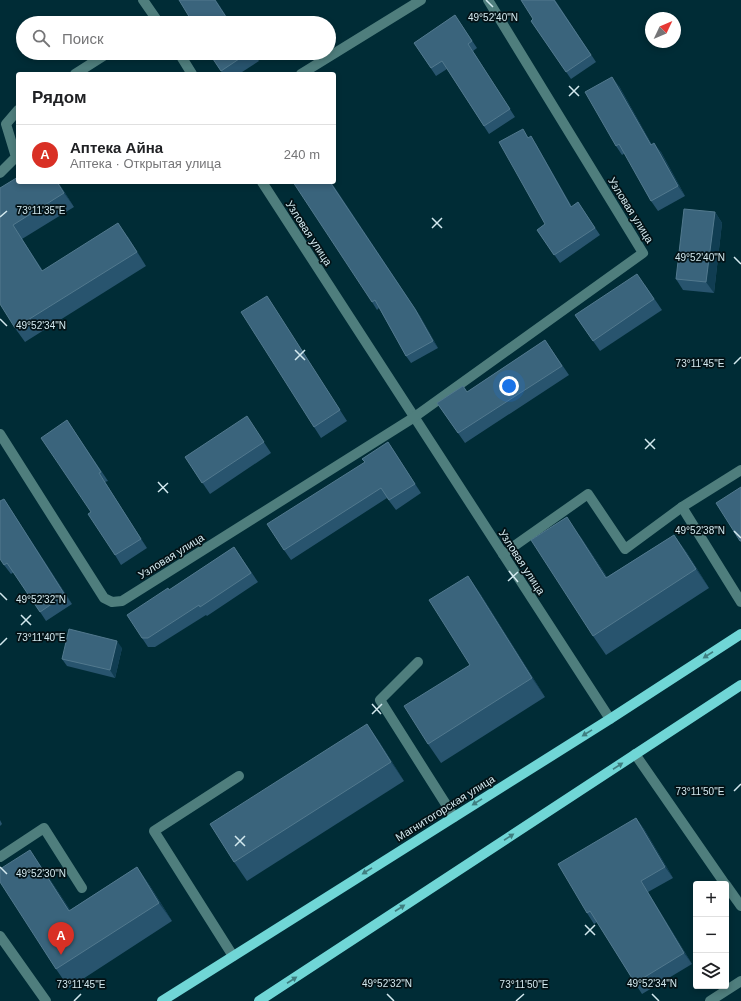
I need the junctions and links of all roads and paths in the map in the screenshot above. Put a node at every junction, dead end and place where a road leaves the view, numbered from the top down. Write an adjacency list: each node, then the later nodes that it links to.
1 (144, 0): 4 (street)
2 (421, 0): 5 (street)
3 (488, 0): 17 (street, Узловая улица)
4 (154, 16)
5 (336, 52)
6 (97, 60): 9 (street)
7 (183, 60): 10 (street)
8 (324, 60): 11 (street)
9 (78, 72)
10 (191, 72)
11 (304, 72)
12 (16, 112): 13 (street)
13 (16, 157)
14 (16, 157): 15 (street)
15 (0, 173)
16 (263, 184): 17 (street, Узловая улица)
17 (413, 418): 18 (street, Узловая улица); 21 (street, Узловая улица)
18 (0, 434)
19 (741, 470): 20 (street)
20 (682, 507): 21 (street); 22 (street)
21 (503, 554): 26 (street, Узловая улица)
22 (741, 602)
23 (741, 634): 26 (main road, Магнитогорская улица, one-way to 26)
24 (418, 662): 29 (street)
25 (741, 685): 27 (main road)
26 (610, 719): 29 (main road, Магнитогорская улица, one-way to 29)
27 (635, 754): 31 (street); 40 (main road, one-way to 27)
28 (239, 776): 36 (street)
29 (454, 817): 36 (main road, Магнитогорская улица, one-way to 36)
30 (0, 857): 32 (street)
31 (724, 881)
32 (82, 888)
33 (729, 888): 34 (street)
34 (741, 906)
35 (0, 936): 38 (street)
36 (233, 956): 39 (main road, Магнитогорская улица)
37 (741, 981): 41 (street)
38 (46, 1001)
39 (162, 1001)
40 (259, 1001)
41 (710, 1001)

